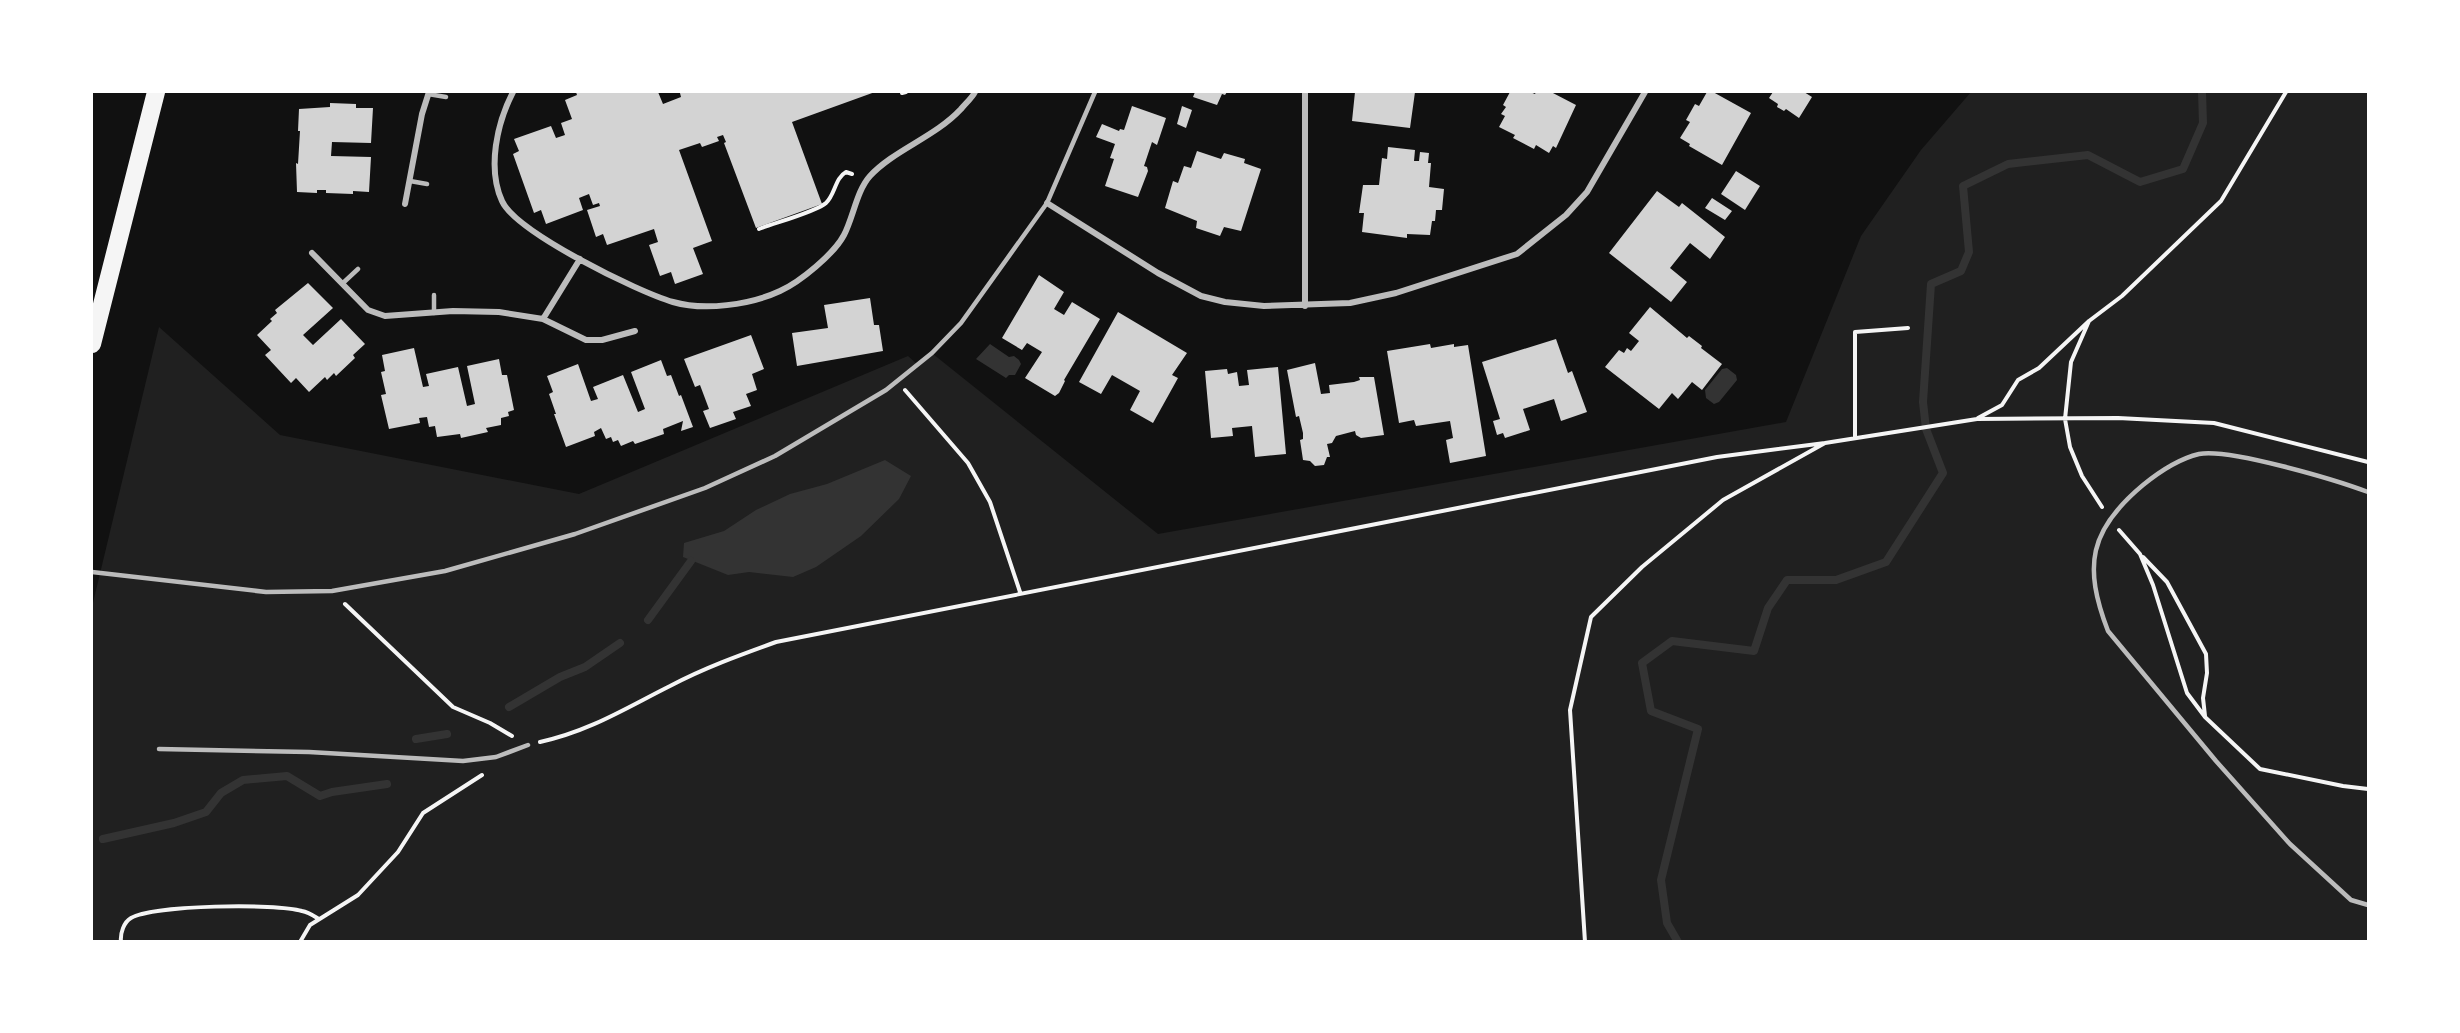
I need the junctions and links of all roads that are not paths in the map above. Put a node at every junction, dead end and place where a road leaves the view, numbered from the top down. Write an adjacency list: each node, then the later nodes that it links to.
1 (156, 92): 22 (highway)
2 (513, 92): 14 (street)
3 (975, 92): 14 (street)
4 (1095, 92): 11 (lane)
5 (1305, 92): 18 (street)
6 (1645, 92): 18 (street)
7 (429, 93): 8 (lane); 9 (street)
8 (446, 97)
9 (410, 181): 10 (lane); 12 (street)
10 (427, 183)
11 (1047, 203): 18 (street); 24 (lane)
12 (405, 204)
13 (312, 253): 16 (street)
14 (580, 259): 20 (street)
15 (358, 269): 16 (lane)
16 (343, 283): 19 (street)
17 (434, 295): 19 (lane)
18 (1305, 306)
19 (434, 313): 20 (street)
20 (543, 319): 21 (street)
21 (635, 331)
22 (92, 344)
23 (2368, 492): 27 (lane)
24 (92, 572)
25 (528, 745): 26 (lane)
26 (159, 749)
27 (2368, 905)

